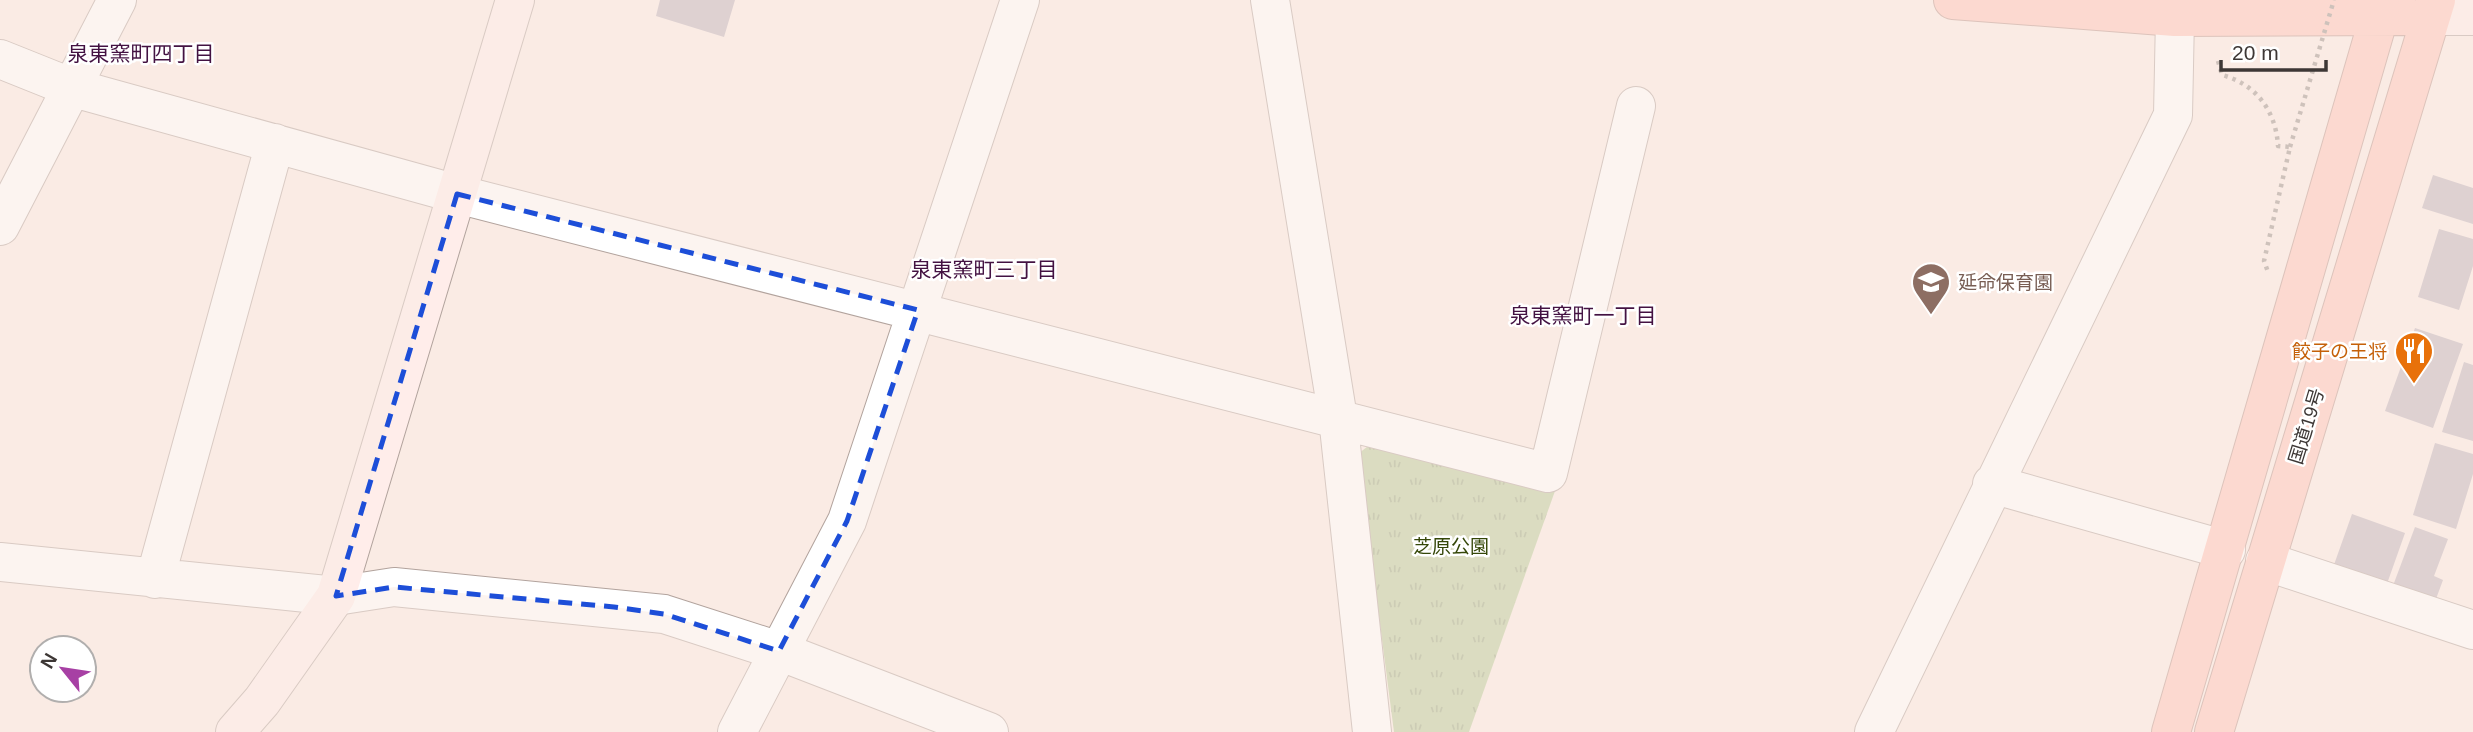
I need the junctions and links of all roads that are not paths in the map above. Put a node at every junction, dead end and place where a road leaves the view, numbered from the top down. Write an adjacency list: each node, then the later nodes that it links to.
1 (117, 0): 11 (street)
2 (515, 0): 14 (street)
3 (1020, 0): 16 (street)
4 (1270, 0): 17 (street)
5 (1954, 0): 9 (highway)
6 (2382, 8): 7 (highway); 9 (highway); 19 (highway)
7 (2434, 8): 8 (street); 20 (highway, 国道19号)
8 (2473, 16)
9 (2175, 17): 18 (street)
10 (0, 59): 11 (street)
11 (70, 87): 13 (street); 15 (street)
12 (1636, 106): 17 (street)
13 (275, 143): 14 (street); 22 (street)
14 (457, 194): 16 (street); 23 (street)
15 (0, 226)
16 (918, 310): 17 (street); 25 (street)
17 (1338, 418): 29 (street)
18 (1992, 484): 19 (street); 30 (street)
19 (2226, 550): 31 (highway)
20 (2265, 561): 24 (street); 32 (highway, 国道19号)
21 (0, 562): 22 (street)
22 (155, 579): 23 (street)
23 (336, 596): 25 (street); 26 (street)
24 (2473, 630)
25 (779, 651): 27 (street); 28 (street)
26 (235, 732)
27 (737, 732)
28 (989, 732)
29 (1373, 732)
30 (1874, 732)
31 (2171, 732)
32 (2214, 732)

